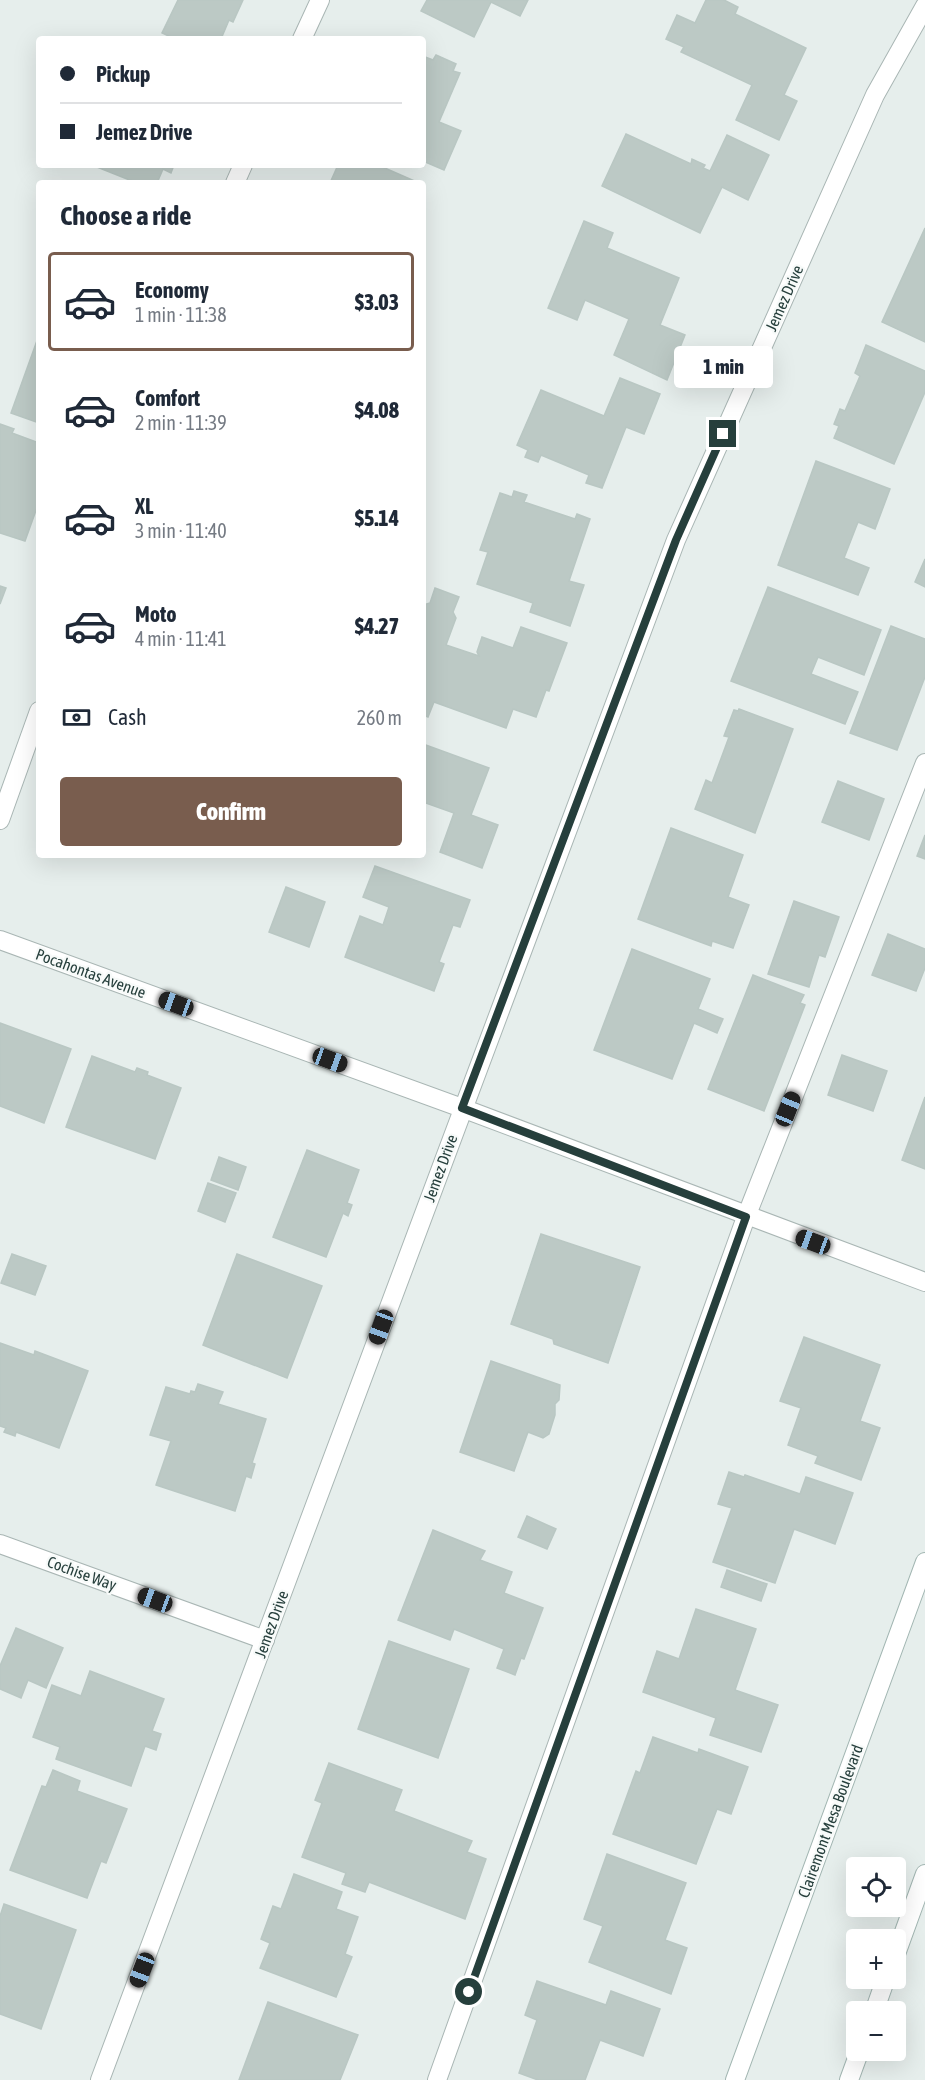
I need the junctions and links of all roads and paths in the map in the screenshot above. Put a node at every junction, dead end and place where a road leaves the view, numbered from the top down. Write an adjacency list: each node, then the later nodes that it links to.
1 (320, 0): 3 (street)
2 (925, 6): 8 (street, Jemez Drive)
3 (303, 36)
4 (36, 719): 6 (street)
5 (925, 763): 9 (street)
6 (0, 820)
7 (0, 940): 8 (street, Pocahontas Avenue)
8 (462, 1108): 9 (street, Pocahontas Avenue); 13 (street, Jemez Drive)
9 (746, 1217): 10 (street, Pocahontas Avenue); 18 (street)
10 (925, 1282)
11 (0, 1544): 13 (street, Cochise Way)
12 (925, 1562): 19 (street, Clairemont Mesa Boulevard)
13 (266, 1640): 17 (street, Jemez Drive)
14 (925, 1874): 15 (street)
15 (905, 1929)
16 (856, 2061): 20 (street)
17 (100, 2080)
18 (437, 2080)
19 (735, 2080)
20 (849, 2080)

